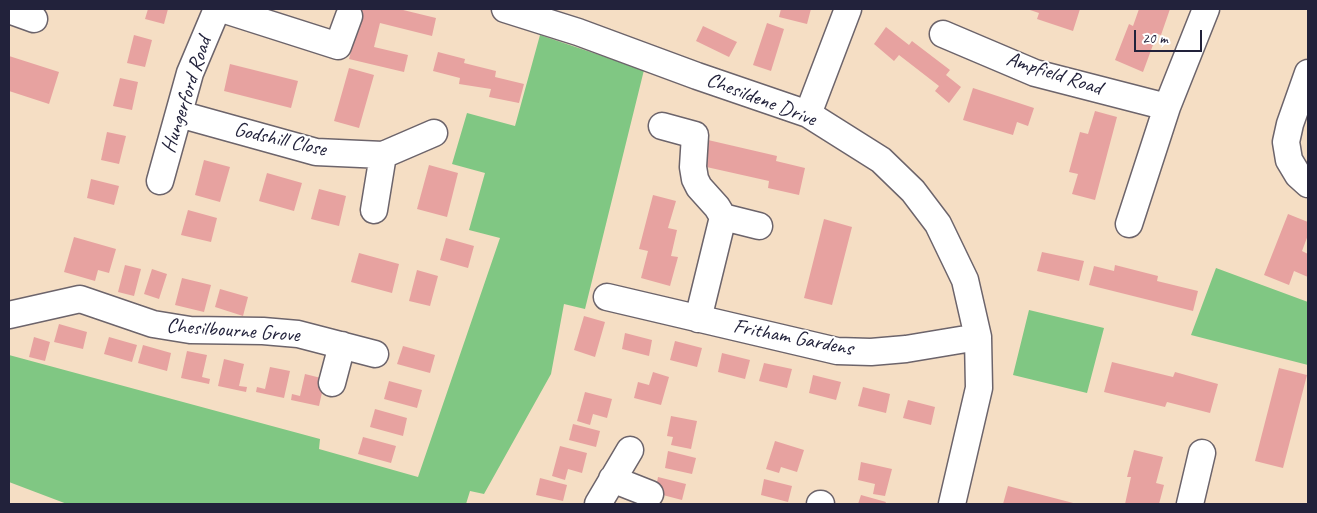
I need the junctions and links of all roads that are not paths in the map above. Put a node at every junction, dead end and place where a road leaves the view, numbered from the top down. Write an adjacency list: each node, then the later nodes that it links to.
1 (217, 9): 12 (street, Hungerford Road)
2 (222, 9): 7 (street)
3 (505, 9): 13 (street, Chesildene Drive)
4 (848, 9): 13 (street)
5 (1206, 9): 11 (street)
6 (9, 10): 8 (street)
7 (349, 16)
8 (34, 19)
9 (943, 34): 11 (street, Ampfield Road)
10 (1308, 73): 18 (street)
11 (1167, 108): 21 (street)
12 (179, 114): 16 (street, Godshill Close); 17 (street, Hungerford Road)
13 (808, 114): 26 (street, Chesildene Drive)
14 (662, 126): 20 (street)
15 (434, 133): 16 (street, Godshill Close)
16 (384, 155): 19 (street)
17 (160, 181)
18 (1308, 184)
19 (374, 210)
20 (723, 216): 22 (street); 25 (street)
21 (1129, 224)
22 (759, 226)
23 (607, 297): 25 (street, Fritham Gardens)
24 (9, 315): 27 (street, Chesilbourne Grove)
25 (698, 319): 26 (street, Fritham Gardens)
26 (978, 337): 35 (street, Chesildene Drive)
27 (342, 345): 28 (street, Chesilbourne Grove); 29 (street)
28 (375, 354)
29 (332, 383)
30 (630, 450): 32 (street)
31 (1202, 453): 36 (street)
32 (612, 479): 33 (street); 34 (street)
33 (650, 494)
34 (598, 504)
35 (952, 504)
36 (1190, 504)

